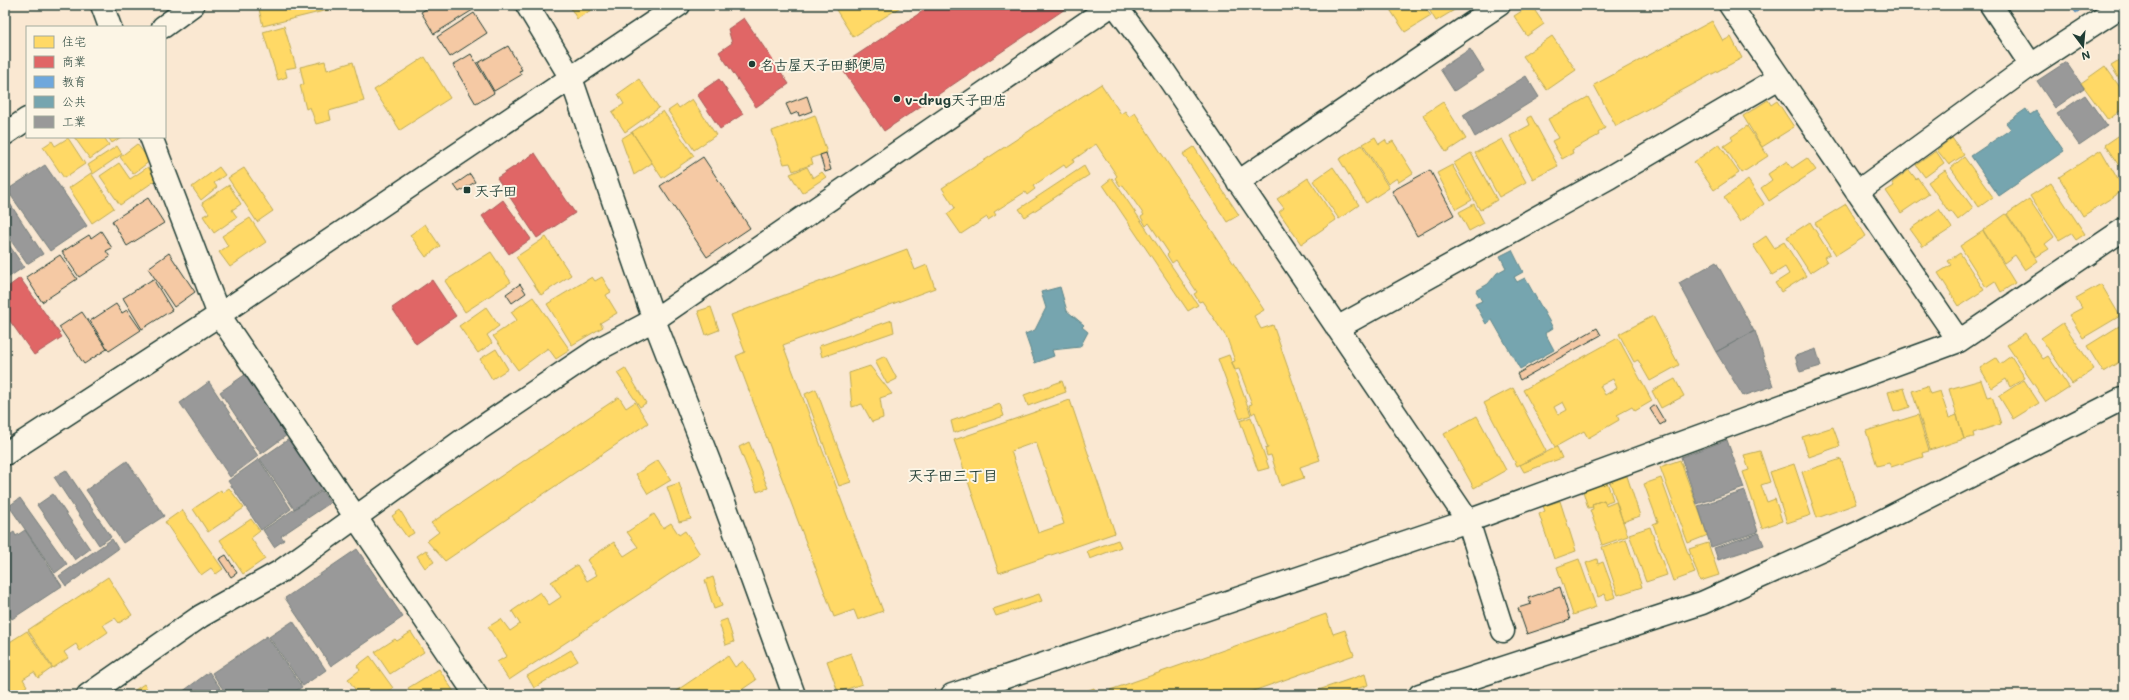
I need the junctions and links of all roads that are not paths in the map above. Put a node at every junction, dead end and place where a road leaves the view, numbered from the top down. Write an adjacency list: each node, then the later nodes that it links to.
1 (102, 5): 10 (street)
2 (193, 5): 11 (street)
3 (527, 5): 13 (street)
4 (679, 5): 13 (street)
5 (1114, 5): 18 (street); 22 (street)
6 (1499, 5): 18 (street)
7 (1730, 5): 14 (street)
8 (1991, 5): 12 (street)
9 (2124, 5): 12 (street)
10 (110, 26)
11 (164, 26)
12 (2032, 65): 19 (street)
13 (571, 78): 21 (street); 22 (street)
14 (1779, 78): 19 (street); 23 (street)
15 (26, 120): 16 (street)
16 (5, 134)
17 (151, 138): 21 (street)
18 (1238, 182): 23 (street)
19 (1857, 192): 24 (street)
20 (2124, 229): 24 (street)
21 (219, 315): 26 (street); 27 (street)
22 (654, 320): 27 (street); 32 (street)
23 (1337, 328): 28 (street)
24 (1959, 341): 28 (street)
25 (2124, 398): 34 (street)
26 (5, 454)
27 (356, 518): 30 (street); 31 (street)
28 (1468, 521): 29 (street); 33 (street)
29 (1503, 631)
30 (88, 695)
31 (476, 695)
32 (794, 695)
33 (952, 695)
34 (1420, 695)

